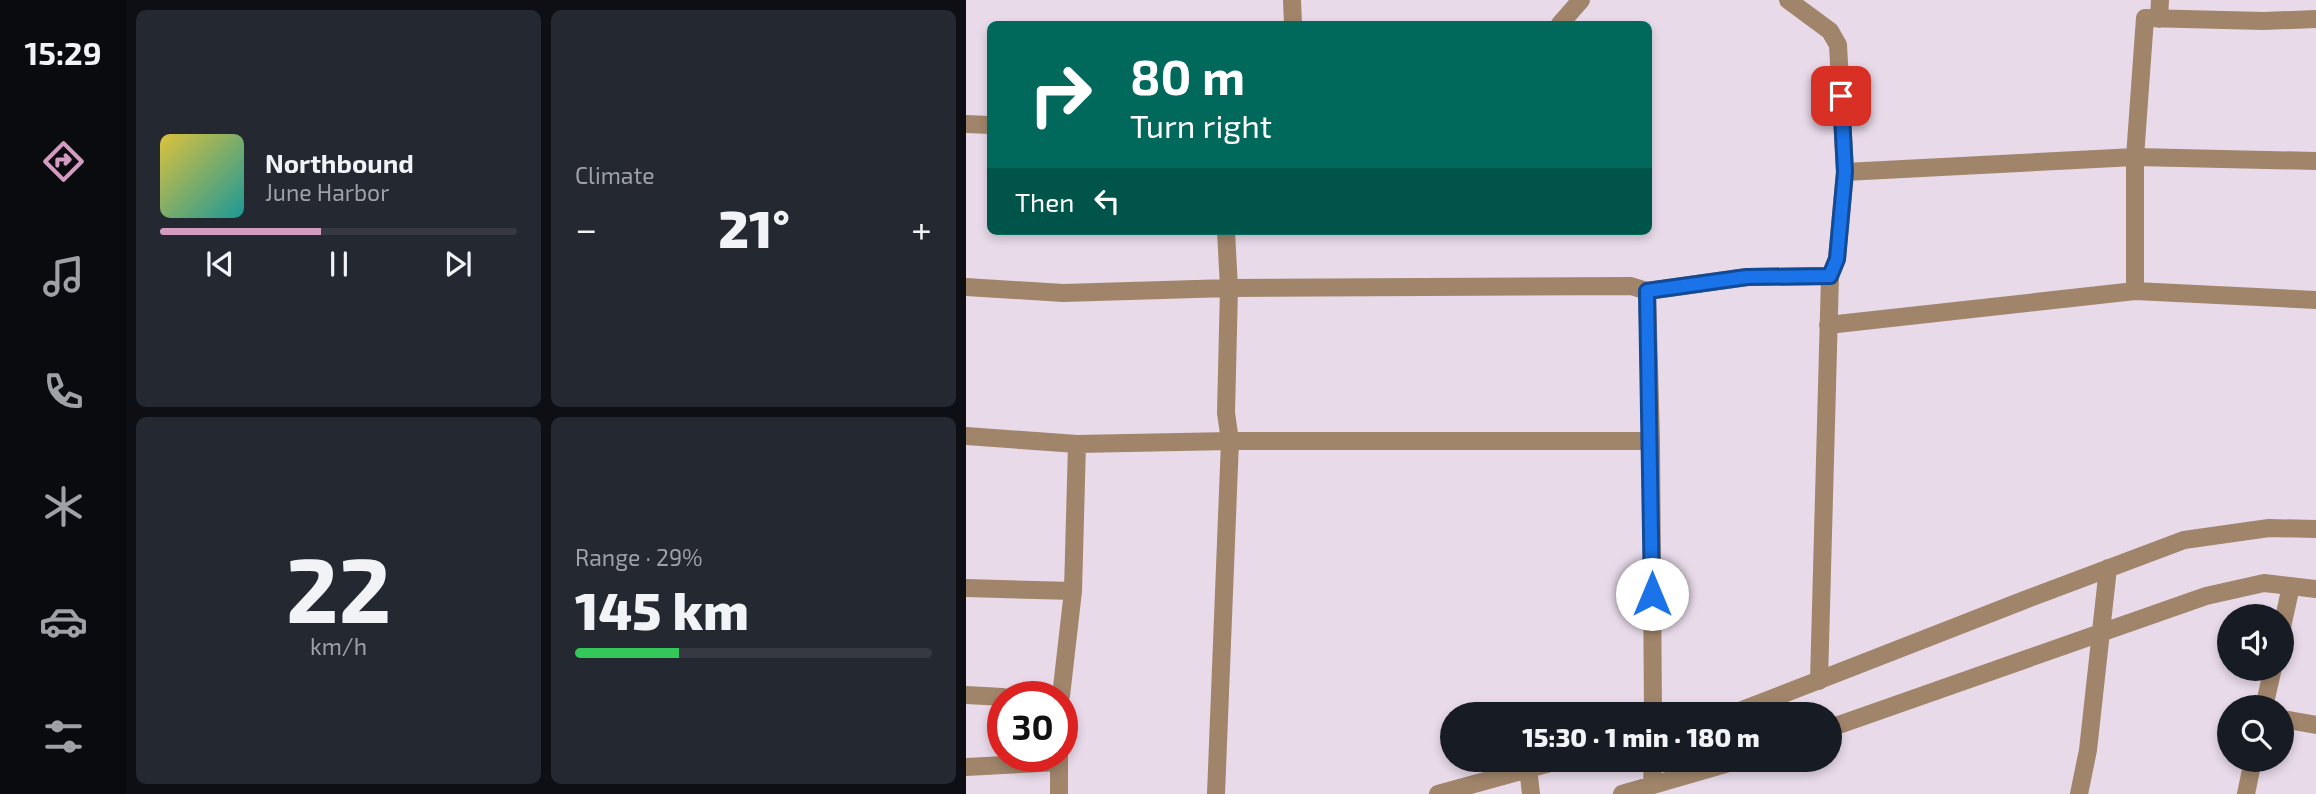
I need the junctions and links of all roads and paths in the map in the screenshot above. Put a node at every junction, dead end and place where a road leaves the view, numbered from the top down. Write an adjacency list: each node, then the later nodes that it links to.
1 (1292, 0): 7 (street)
2 (1581, 0): 8 (street)
3 (1788, 0): 13 (street)
4 (2160, 0): 5 (street)
5 (2159, 19): 6 (street); 11 (street)
6 (2316, 19)
7 (1293, 21)
8 (1563, 21)
9 (966, 124): 10 (street)
10 (987, 125)
11 (2135, 157): 12 (street); 13 (street); 19 (street)
12 (2316, 161)
13 (1845, 172): 15 (street)
14 (1226, 235): 17 (street)
15 (1830, 276): 18 (street); 21 (street)
16 (966, 287): 17 (street)
17 (1229, 288): 18 (street); 23 (street)
18 (1647, 291): 24 (street)
19 (2135, 291): 20 (street); 21 (street)
20 (2316, 300)
21 (1828, 325): 35 (street)
22 (966, 436): 25 (street)
23 (1230, 441): 24 (street); 25 (street); 53 (street)
24 (1651, 441): 38 (street)
25 (1077, 444): 31 (street)
26 (2316, 529): 27 (street)
27 (2108, 568): 33 (street); 35 (street)
28 (2291, 586): 30 (street); 32 (street); 33 (street)
29 (966, 588): 31 (street)
30 (2316, 589)
31 (1073, 591): 34 (street)
32 (2287, 604)
33 (2102, 632): 41 (street); 57 (street)
34 (1063, 681)
35 (1819, 681): 39 (street)
36 (966, 695): 37 (street)
37 (987, 696)
38 (1653, 702)
39 (1764, 702)
40 (2294, 721): 42 (street)
41 (1842, 724)
42 (2316, 725)
43 (987, 765): 44 (street)
44 (966, 767)
45 (1059, 772): 52 (street)
46 (1514, 772): 54 (street)
47 (1528, 772): 55 (street)
48 (1653, 772): 51 (street)
49 (1697, 772): 51 (street)
50 (2251, 772): 58 (street)
51 (1652, 785): 56 (street)
52 (1059, 794)
53 (1216, 794)
54 (1438, 794)
55 (1531, 794)
56 (1622, 794)
57 (2079, 794)
58 (2246, 794)

